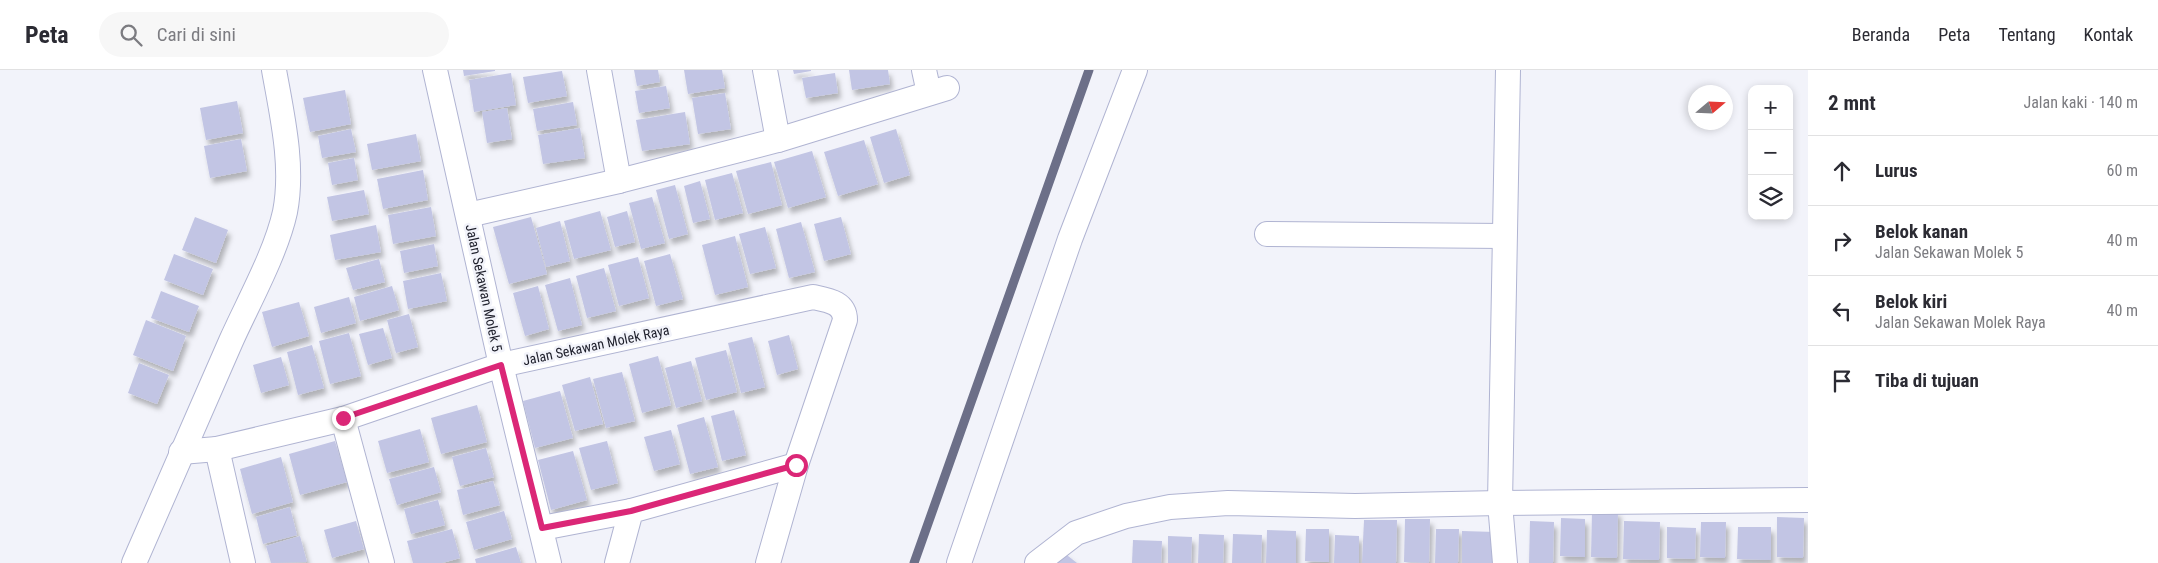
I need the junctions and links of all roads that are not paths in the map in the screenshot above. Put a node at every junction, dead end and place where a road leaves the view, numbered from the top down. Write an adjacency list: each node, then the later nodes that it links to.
1 (274, 70): 16 (street)
2 (435, 70): 10 (street, Jalan Sekawan Molek 5)
3 (599, 70): 9 (street)
4 (765, 70): 8 (street)
5 (1135, 70): 28 (street)
6 (1508, 70): 12 (street)
7 (933, 83): 8 (street)
8 (778, 140): 9 (street)
9 (619, 181): 10 (street)
10 (468, 215): 13 (street, Jalan Sekawan Molek 5)
11 (1267, 234): 12 (street)
12 (1504, 236): 19 (street)
13 (501, 365): 14 (street, Jalan Sekawan Molek Raya); 17 (street, Jalan Sekawan Molek Raya); 21 (street, Jalan Sekawan Molek 5)
14 (343, 418): 15 (street, Jalan Sekawan Molek Raya); 24 (street)
15 (217, 449): 16 (street, Jalan Sekawan Molek Raya); 23 (street)
16 (181, 452): 22 (street)
17 (796, 465): 20 (street); 27 (street)
18 (1808, 500): 19 (street)
19 (1500, 503): 29 (street); 30 (street)
20 (631, 511): 21 (street); 26 (street)
21 (542, 528): 25 (street, Jalan Sekawan Molek 5)
22 (134, 563)
23 (243, 563)
24 (382, 563)
25 (550, 563)
26 (617, 563)
27 (768, 563)
28 (959, 563)
29 (1037, 563)
30 (1505, 563)

